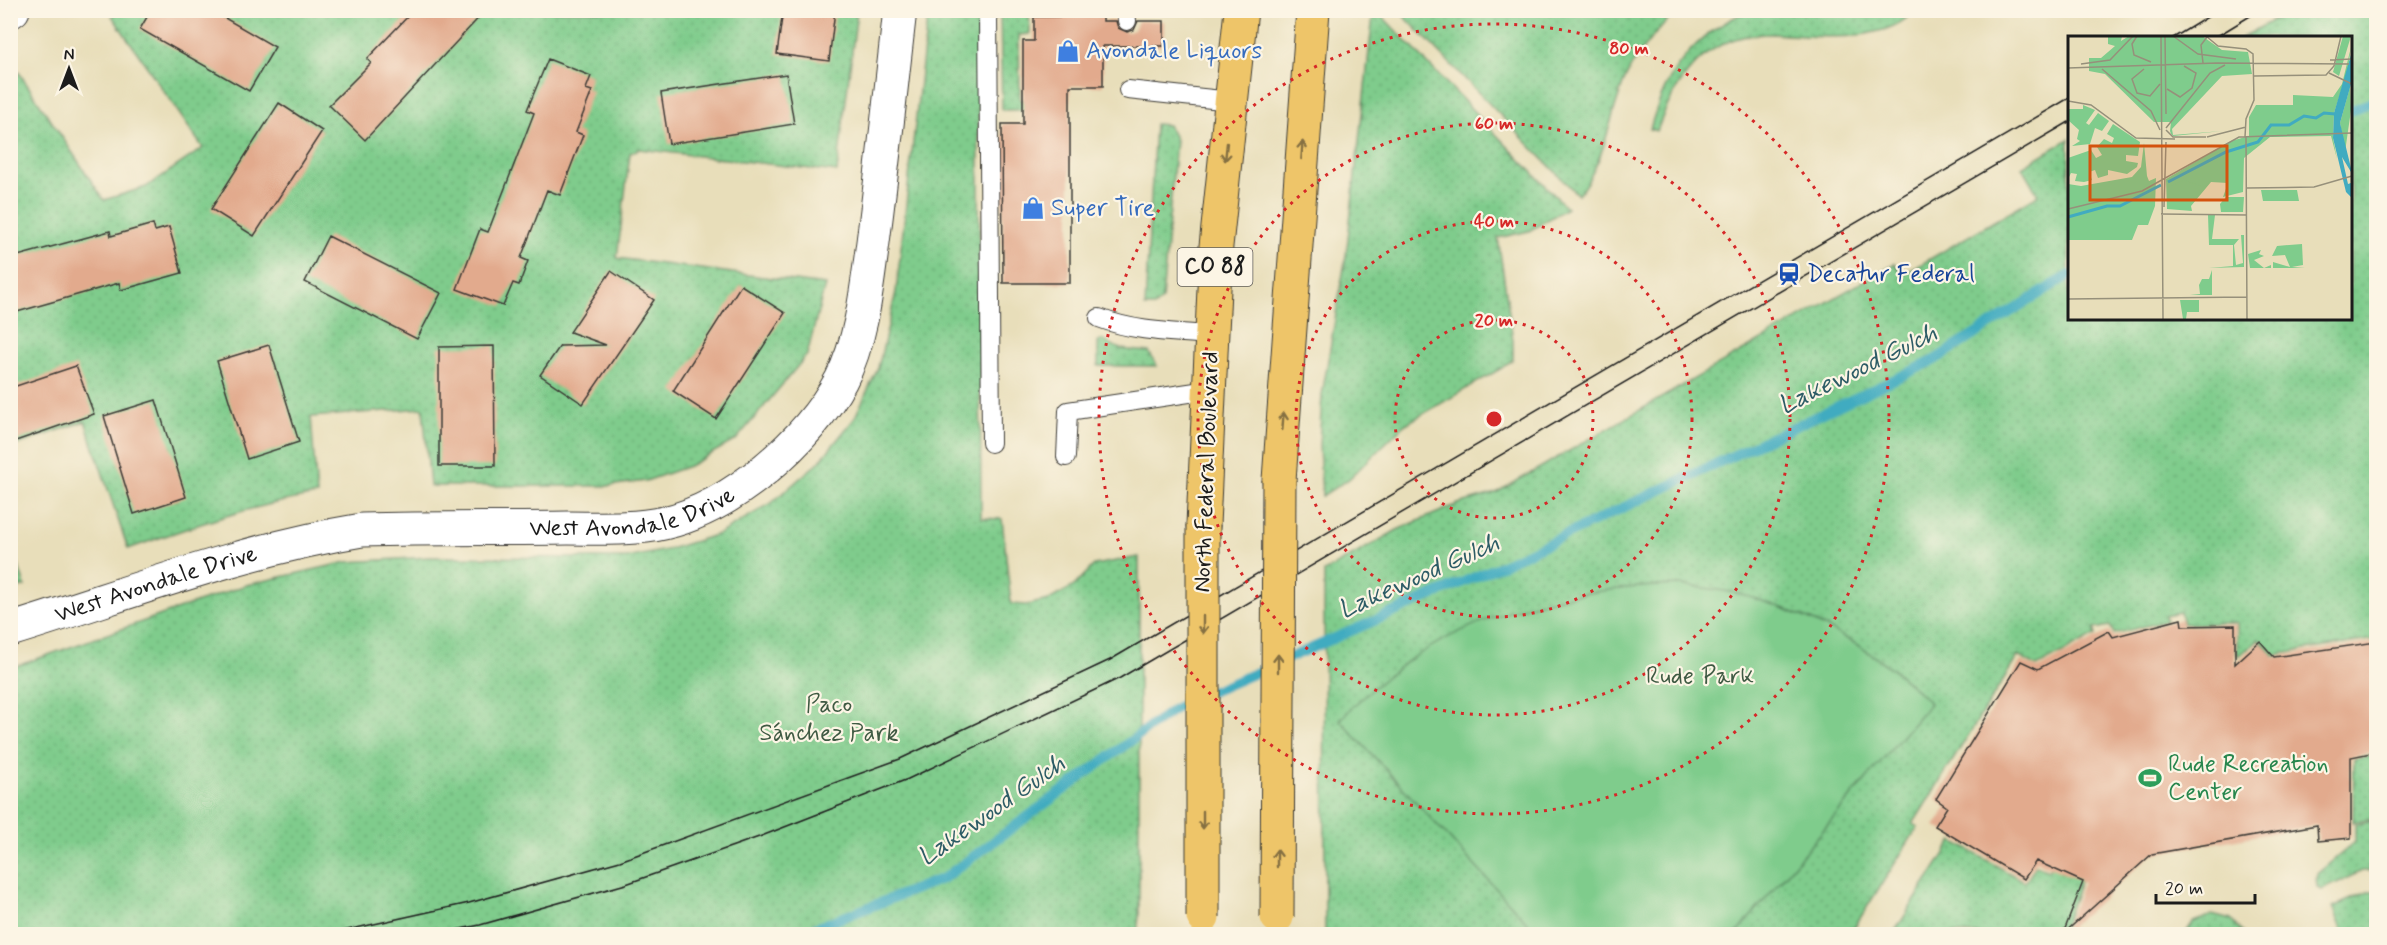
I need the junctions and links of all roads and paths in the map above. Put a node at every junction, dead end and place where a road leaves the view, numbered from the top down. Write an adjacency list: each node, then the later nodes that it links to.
1 (900, 10): 12 (street, West Avondale Drive)
2 (988, 10): 10 (lane)
3 (1241, 10): 6 (main road, North Federal Boulevard / CO 88)
4 (1313, 10): 14 (main road, one-way to 4, bridge)
5 (1128, 90): 6 (lane)
6 (1231, 100): 8 (main road, North Federal Boulevard / CO 88, one-way to 8)
7 (1099, 318): 8 (lane)
8 (1211, 335): 9 (main road, North Federal Boulevard / CO 88)
9 (1209, 390): 11 (lane); 13 (main road, North Federal Boulevard / CO 88, one-way to 13, bridge)
10 (991, 443)
11 (1066, 457)
12 (10, 630)
13 (1204, 926)
14 (1277, 926)

